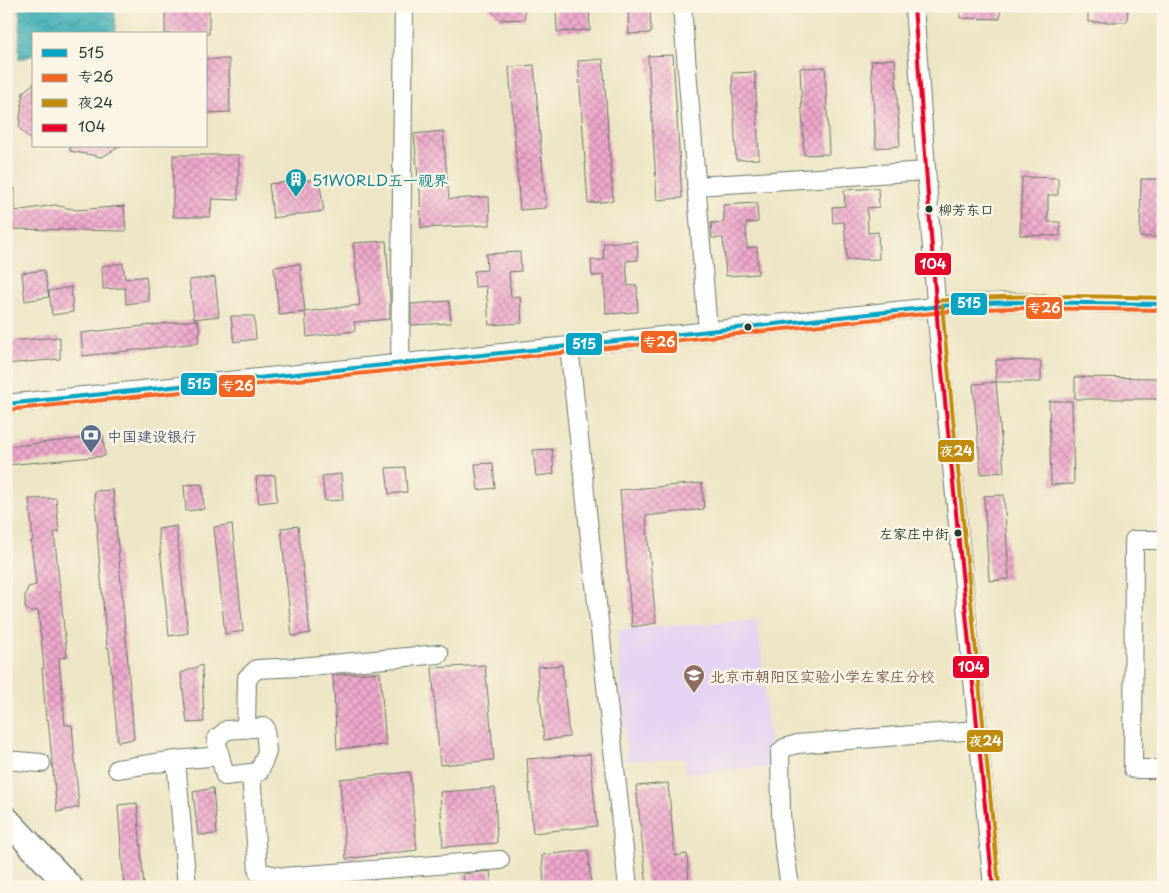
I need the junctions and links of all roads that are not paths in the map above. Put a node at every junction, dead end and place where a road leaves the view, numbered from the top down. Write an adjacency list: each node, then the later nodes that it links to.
1 (404, 6): 10 (street)
2 (682, 6): 5 (street)
3 (914, 6): 4 (street)
4 (926, 171): 5 (street); 7 (street)
5 (696, 186): 8 (street)
6 (1163, 304): 7 (street)
7 (936, 307): 8 (street); 15 (street)
8 (708, 331): 9 (street)
9 (569, 346): 10 (street); 29 (street)
10 (400, 363): 11 (street)
11 (6, 404)
12 (1163, 540): 21 (street)
13 (439, 654): 14 (street)
14 (246, 729): 16 (street); 22 (street)
15 (977, 730): 30 (street); 31 (street)
16 (220, 756): 18 (street); 22 (street)
17 (6, 760): 19 (street)
18 (176, 760): 20 (street); 28 (street)
19 (41, 764)
20 (117, 769)
21 (1163, 769)
22 (251, 773): 25 (street)
23 (6, 819): 27 (highway)
24 (6, 844): 26 (highway)
25 (500, 860)
26 (46, 887)
27 (70, 887)
28 (186, 887)
29 (628, 887)
30 (790, 887)
31 (992, 887)

